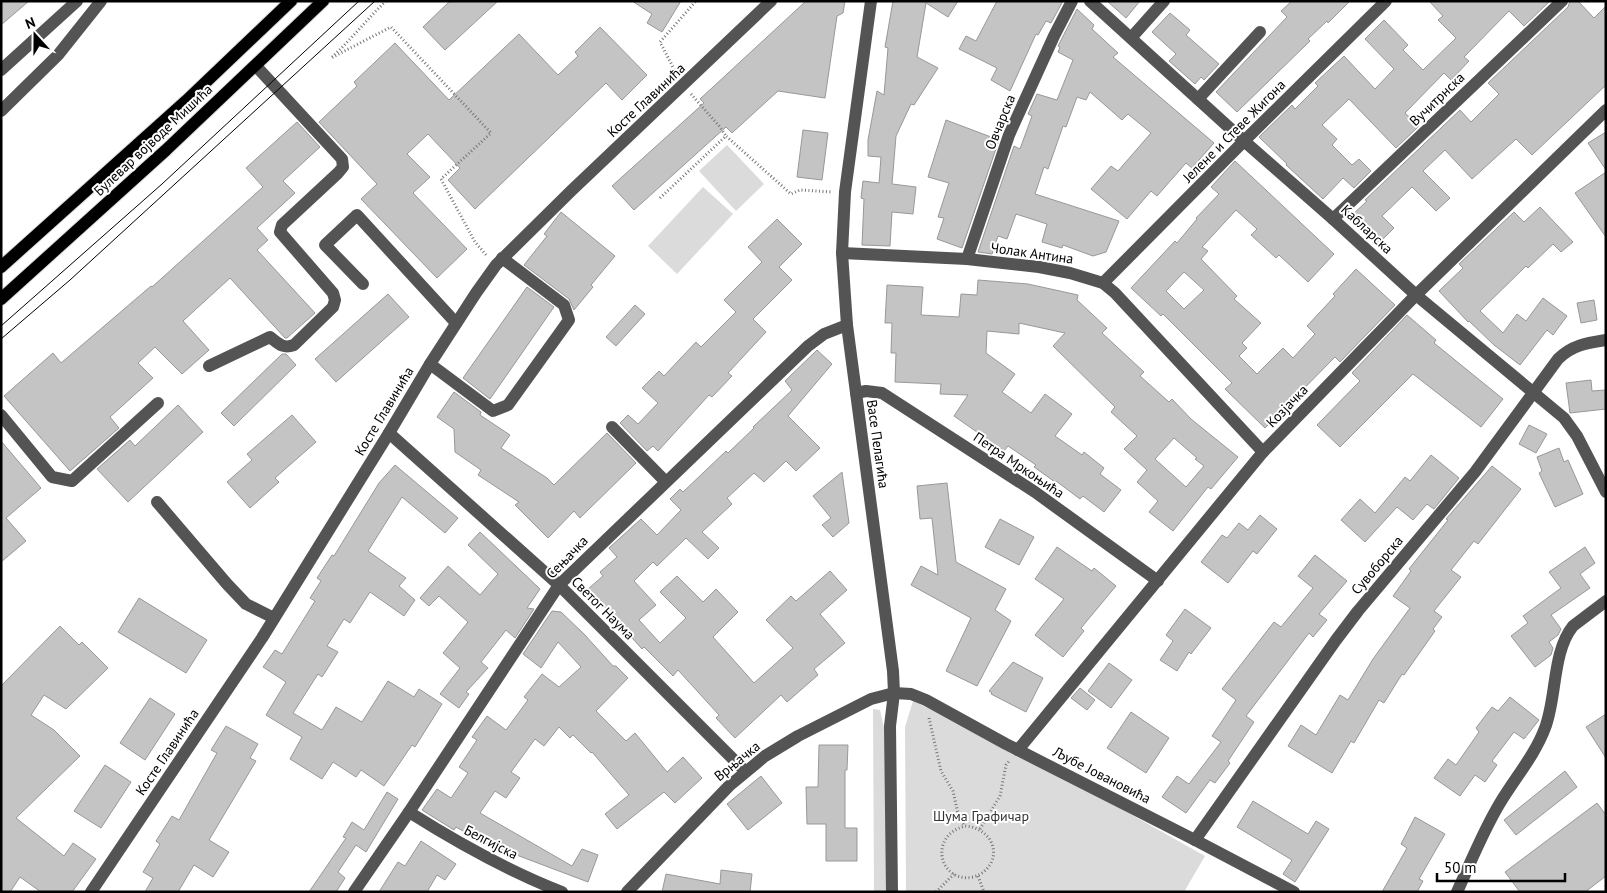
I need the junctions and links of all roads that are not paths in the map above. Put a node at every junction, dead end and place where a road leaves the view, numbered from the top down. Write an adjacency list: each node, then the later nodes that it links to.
1 (76, 1): 15 (street)
2 (101, 1): 18 (street)
3 (291, 1): 24 (main road, Булевар војводе Мишића)
4 (323, 1): 14 (main road, Булевар војводе Мишића)
5 (771, 1): 22 (street, Косте Главинића)
6 (871, 1): 21 (street, Васе Пелагића)
7 (1072, 1): 23 (street, Овчарска)
8 (1090, 1): 13 (street, Кабларска)
9 (1164, 1): 13 (street)
10 (1386, 1): 19 (street, Јелене и Стеве Жигона)
11 (1562, 1): 20 (street, Вучитрнска)
12 (1260, 32): 16 (street)
13 (1130, 38): 16 (street, Кабларска)
14 (256, 66): 28 (main road, Булевар војводе Мишића); 33 (street)
15 (1, 70)
16 (1198, 99): 19 (street, Кабларска)
17 (1606, 110): 27 (street, Козјачка)
18 (1, 111)
19 (1244, 141): 20 (street, Кабларска); 25 (street, Јелене и Стеве Жигона)
20 (1333, 219): 27 (street, Кабларска)
21 (842, 253): 23 (street, Чолак Антина); 30 (street, Васе Пелагића)
22 (502, 258): 29 (street, Косте Главинића); 32 (street)
23 (967, 260): 25 (street, Чолак Антина)
24 (1, 267)
25 (1104, 283): 40 (street, Чолак Антина)
26 (363, 284): 29 (street)
27 (1416, 295): 35 (street, Кабларска); 40 (street, Козјачка)
28 (1, 299)
29 (456, 323): 32 (street, Косте Главинића)
30 (847, 325): 34 (street, Васе Пелагића); 41 (street, Сењачка)
31 (1606, 340): 35 (street, Сувоборска)
32 (430, 364): 39 (street, Косте Главинића)
33 (208, 366)
34 (856, 393): 44 (street, Петра Мркоњића); 48 (street, Васе Пелагића)
35 (1534, 393): 42 (street, Кабларска); 52 (street, Сувоборска)
36 (158, 403): 37 (street)
37 (1, 415)
38 (612, 427): 41 (street)
39 (389, 433): 45 (street, Светог Наума); 47 (street, Косте Главинића)
40 (1263, 452): 44 (street, Козјачка)
41 (665, 481): 45 (street, Сењачка)
42 (1606, 492)
43 (157, 502): 47 (street)
44 (1158, 581): 49 (street, Козјачка)
45 (559, 585): 50 (street, Светог Наума); 51 (street, Сењачка)
46 (1606, 600): 59 (street)
47 (274, 618): 53 (street, Косте Главинића)
48 (894, 693): 49 (street, Љубе Јовановића); 50 (street, Врњачка); 57 (street, Васе Пелагића)
49 (1018, 750): 52 (street, Љубе Јовановића)
50 (745, 771): 56 (street, Врњачка)
51 (409, 812): 54 (street, Сењачка); 55 (street, Белгијска)
52 (1195, 840): 58 (street, Љубе Јовановића)
53 (91, 892)
54 (354, 892)
55 (562, 892)
56 (627, 892)
57 (892, 892)
58 (1294, 892)
59 (1456, 892)

